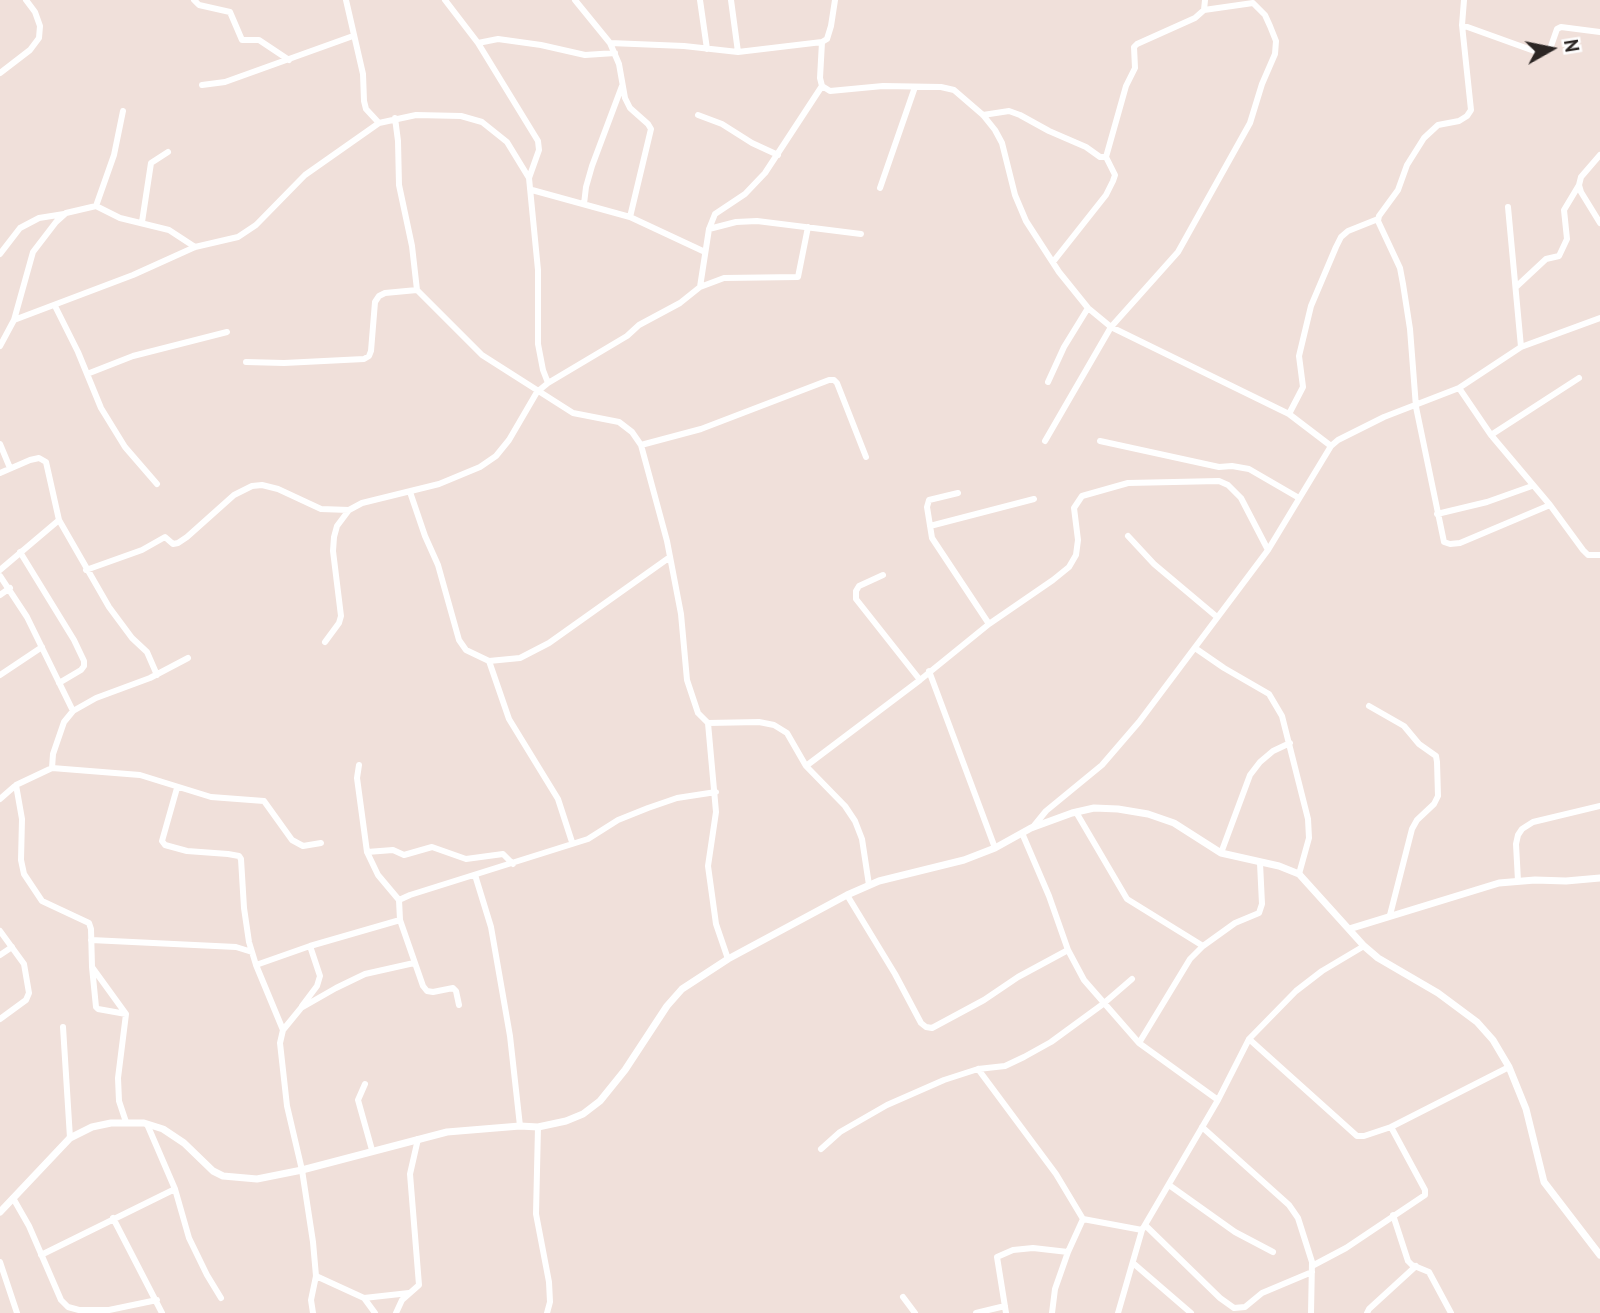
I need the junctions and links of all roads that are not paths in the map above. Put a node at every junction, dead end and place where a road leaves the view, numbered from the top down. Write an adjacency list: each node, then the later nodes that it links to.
1 (26, 0): 22 (street)
2 (194, 0): 21 (street)
3 (346, 0): 14 (street)
4 (445, 0): 16 (street)
5 (575, 0): 17 (street)
6 (700, 0): 18 (street)
7 (731, 0): 19 (street)
8 (835, 0): 15 (street)
9 (1205, 0): 11 (street)
10 (1464, 0): 12 (street)
11 (1204, 9): 35 (street); 62 (street)
12 (1462, 25): 13 (street); 45 (street)
13 (1600, 32)
14 (352, 36): 21 (street); 31 (street)
15 (822, 42): 19 (street); 25 (street)
16 (478, 43): 20 (street); 36 (street)
17 (610, 43): 18 (street); 20 (street)
18 (707, 49): 19 (street)
19 (738, 52)
20 (615, 53): 24 (street)
21 (289, 60): 23 (street)
22 (0, 73)
23 (202, 85)
24 (622, 86): 40 (street); 44 (street)
25 (821, 86): 26 (street); 33 (street)
26 (915, 87): 29 (street); 38 (street)
27 (123, 111): 41 (street)
28 (698, 115): 33 (street)
29 (983, 115): 35 (street); 54 (street)
30 (395, 118): 31 (street); 36 (street); 57 (street)
31 (379, 123): 51 (street)
32 (168, 152): 46 (street)
33 (778, 155): 49 (street)
34 (1600, 155): 37 (street)
35 (1106, 157): 54 (street)
36 (529, 178): 39 (street)
37 (1579, 185): 47 (street); 56 (street)
38 (880, 188)
39 (532, 190): 40 (street); 70 (street)
40 (584, 204): 44 (street)
41 (96, 206): 43 (street); 46 (street)
42 (1508, 207): 56 (street)
43 (66, 213): 53 (street); 61 (street)
44 (630, 217): 52 (street)
45 (1378, 219): 73 (street); 74 (street)
46 (142, 222): 51 (street)
47 (1600, 223)
48 (808, 227): 49 (street); 50 (street); 55 (street)
49 (709, 229): 52 (street)
50 (861, 234)
51 (195, 247): 58 (street)
52 (705, 252): 55 (street)
53 (0, 254)
54 (1053, 262): 59 (street)
55 (700, 287): 70 (street)
56 (1516, 287): 65 (street)
57 (417, 290): 66 (street); 72 (street)
58 (55, 306): 61 (street); 67 (street)
59 (1088, 308): 62 (street); 69 (street)
60 (1600, 318): 65 (street)
61 (14, 320): 64 (street)
62 (1111, 327): 74 (street); 76 (street)
63 (227, 332): 67 (street)
64 (0, 346)
65 (1521, 347): 71 (street)
66 (246, 362)
67 (87, 374): 84 (street)
68 (1579, 378): 75 (street)
69 (1048, 382)
70 (548, 383): 72 (street)
71 (1459, 388): 73 (street); 75 (street)
72 (537, 392): 79 (street); 86 (street)
73 (1416, 407): 80 (street); 92 (street)
74 (1289, 414): 80 (street)
75 (1491, 435): 85 (street)
76 (1045, 441)
77 (1100, 441): 88 (street)
78 (0, 444): 82 (street)
79 (641, 445): 81 (street); 99 (street)
80 (1331, 446): 88 (street)
81 (866, 457)
82 (10, 468): 83 (street); 93 (street)
83 (0, 473)
84 (157, 484)
85 (1532, 486): 90 (street); 92 (street)
86 (410, 492): 91 (street); 112 (street)
87 (958, 492): 94 (street)
88 (1299, 498): 96 (street)
89 (1034, 499): 94 (street)
90 (1550, 505): 92 (street); 98 (street)
91 (349, 510): 101 (street); 108 (street)
92 (1437, 513)
93 (59, 520): 97 (street); 101 (street)
94 (930, 526): 107 (street)
95 (1128, 536): 106 (street)
96 (1268, 550): 106 (street); 107 (street)
97 (20, 552): 100 (street); 117 (street)
98 (1600, 555)
99 (670, 557): 112 (street); 120 (street)
100 (0, 570)
101 (86, 570): 115 (street)
102 (883, 575): 116 (street)
103 (0, 576): 104 (street)
104 (10, 588): 105 (street); 109 (street)
105 (0, 595)
106 (1217, 617): 110 (street)
107 (989, 624): 113 (street)
108 (325, 642)
109 (42, 647): 114 (street); 117 (street)
110 (1195, 648): 121 (street); 131 (street)
111 (188, 658): 115 (street)
112 (489, 662): 133 (street)
113 (929, 671): 116 (street); 135 (street)
114 (0, 675)
115 (157, 675): 119 (street)
116 (920, 680): 123 (street)
117 (59, 683): 119 (street)
118 (1370, 706): 147 (street)
119 (73, 711): 124 (street)
120 (708, 723): 123 (street); 127 (street)
121 (1290, 743): 137 (street); 140 (street)
122 (359, 765): 136 (street)
123 (806, 766): 144 (street)
124 (52, 768): 125 (street); 126 (street)
125 (16, 785): 128 (street); 151 (street)
126 (177, 788): 134 (street); 157 (street)
127 (716, 792): 133 (street); 159 (street)
128 (0, 799)
129 (1600, 806): 143 (street)
130 (1076, 812): 131 (street); 137 (street); 153 (street)
131 (1031, 828): 132 (street)
132 (1022, 833): 135 (street); 156 (street)
133 (572, 842): 139 (street)
134 (321, 843)
135 (995, 848): 144 (street)
136 (367, 852): 139 (street); 146 (street)
137 (1221, 853): 138 (street)
138 (1260, 863): 140 (street); 153 (street)
139 (513, 864): 141 (street)
140 (1298, 874): 149 (street)
141 (475, 875): 146 (street); 179 (street)
142 (1600, 877): 143 (street)
143 (1518, 881): 147 (street)
144 (869, 885): 145 (street)
145 (847, 895): 156 (street); 159 (street)
146 (399, 900): 148 (street)
147 (1390, 915): 149 (street)
148 (400, 920): 152 (street); 160 (street)
149 (1349, 929): 154 (street)
150 (0, 931): 155 (street)
151 (91, 940): 157 (street); 162 (street)
152 (310, 946): 161 (street); 166 (street)
153 (1203, 946): 172 (street)
154 (1364, 946): 171 (street); 173 (street)
155 (12, 947): 158 (street); 168 (street)
156 (1068, 950): 164 (street)
157 (252, 952): 161 (street)
158 (0, 955)
159 (727, 959): 180 (street)
160 (414, 963): 165 (street); 166 (street)
161 (256, 965): 170 (street)
162 (92, 967): 167 (street); 167 (street)
163 (1132, 979): 164 (street)
164 (1103, 1004): 172 (street); 174 (street)
165 (459, 1005)
166 (301, 1008): 170 (street)
167 (126, 1014): 177 (street)
168 (0, 1019)
169 (63, 1027): 183 (street)
170 (283, 1030): 187 (street)
171 (1249, 1039): 176 (street); 182 (street)
172 (1139, 1043): 176 (street)
173 (1509, 1067): 182 (street); 199 (street)
174 (978, 1069): 185 (street); 194 (street)
175 (365, 1084): 186 (street)
176 (1218, 1100): 181 (street)
177 (126, 1122): 178 (street); 183 (street)
178 (147, 1124): 187 (street); 189 (street)
179 (520, 1126): 180 (street); 184 (street)
180 (538, 1127): 216 (street)
181 (1202, 1127): 188 (street); 203 (street)
182 (1391, 1127): 192 (street)
183 (70, 1138): 190 (street)
184 (418, 1139): 186 (street); 205 (street)
185 (821, 1149)
186 (372, 1150): 187 (street)
187 (302, 1170): 204 (street)
188 (1169, 1185): 195 (street); 197 (street)
189 (175, 1189): 193 (street); 207 (street)
190 (13, 1198): 191 (street); 198 (street)
191 (0, 1212)
192 (1393, 1215): 202 (street); 203 (street)
193 (113, 1218): 198 (street); 209 (street)
194 (1083, 1219): 195 (street); 196 (street)
195 (1144, 1228): 201 (street); 203 (street)
196 (1068, 1251): 210 (street); 219 (street)
197 (1273, 1252)
198 (41, 1255): 209 (street)
199 (1600, 1255)
200 (0, 1262): 211 (street)
201 (1133, 1263): 220 (street); 221 (street)
202 (1416, 1266): 223 (street); 224 (street)
203 (1312, 1269): 222 (street)
204 (316, 1276): 208 (street); 213 (street)
205 (411, 1292): 208 (street); 215 (street)
206 (903, 1297): 217 (street)
207 (221, 1298)
208 (364, 1298): 214 (street)
209 (157, 1300): 212 (street)
210 (1005, 1310): 218 (street)
211 (18, 1313)
212 (162, 1313)
213 (313, 1313)
214 (375, 1313)
215 (396, 1313)
216 (547, 1313)
217 (915, 1313)
218 (976, 1313)
219 (1052, 1313)
220 (1118, 1313)
221 (1191, 1313)
222 (1311, 1313)
223 (1367, 1313)
224 (1451, 1313)

